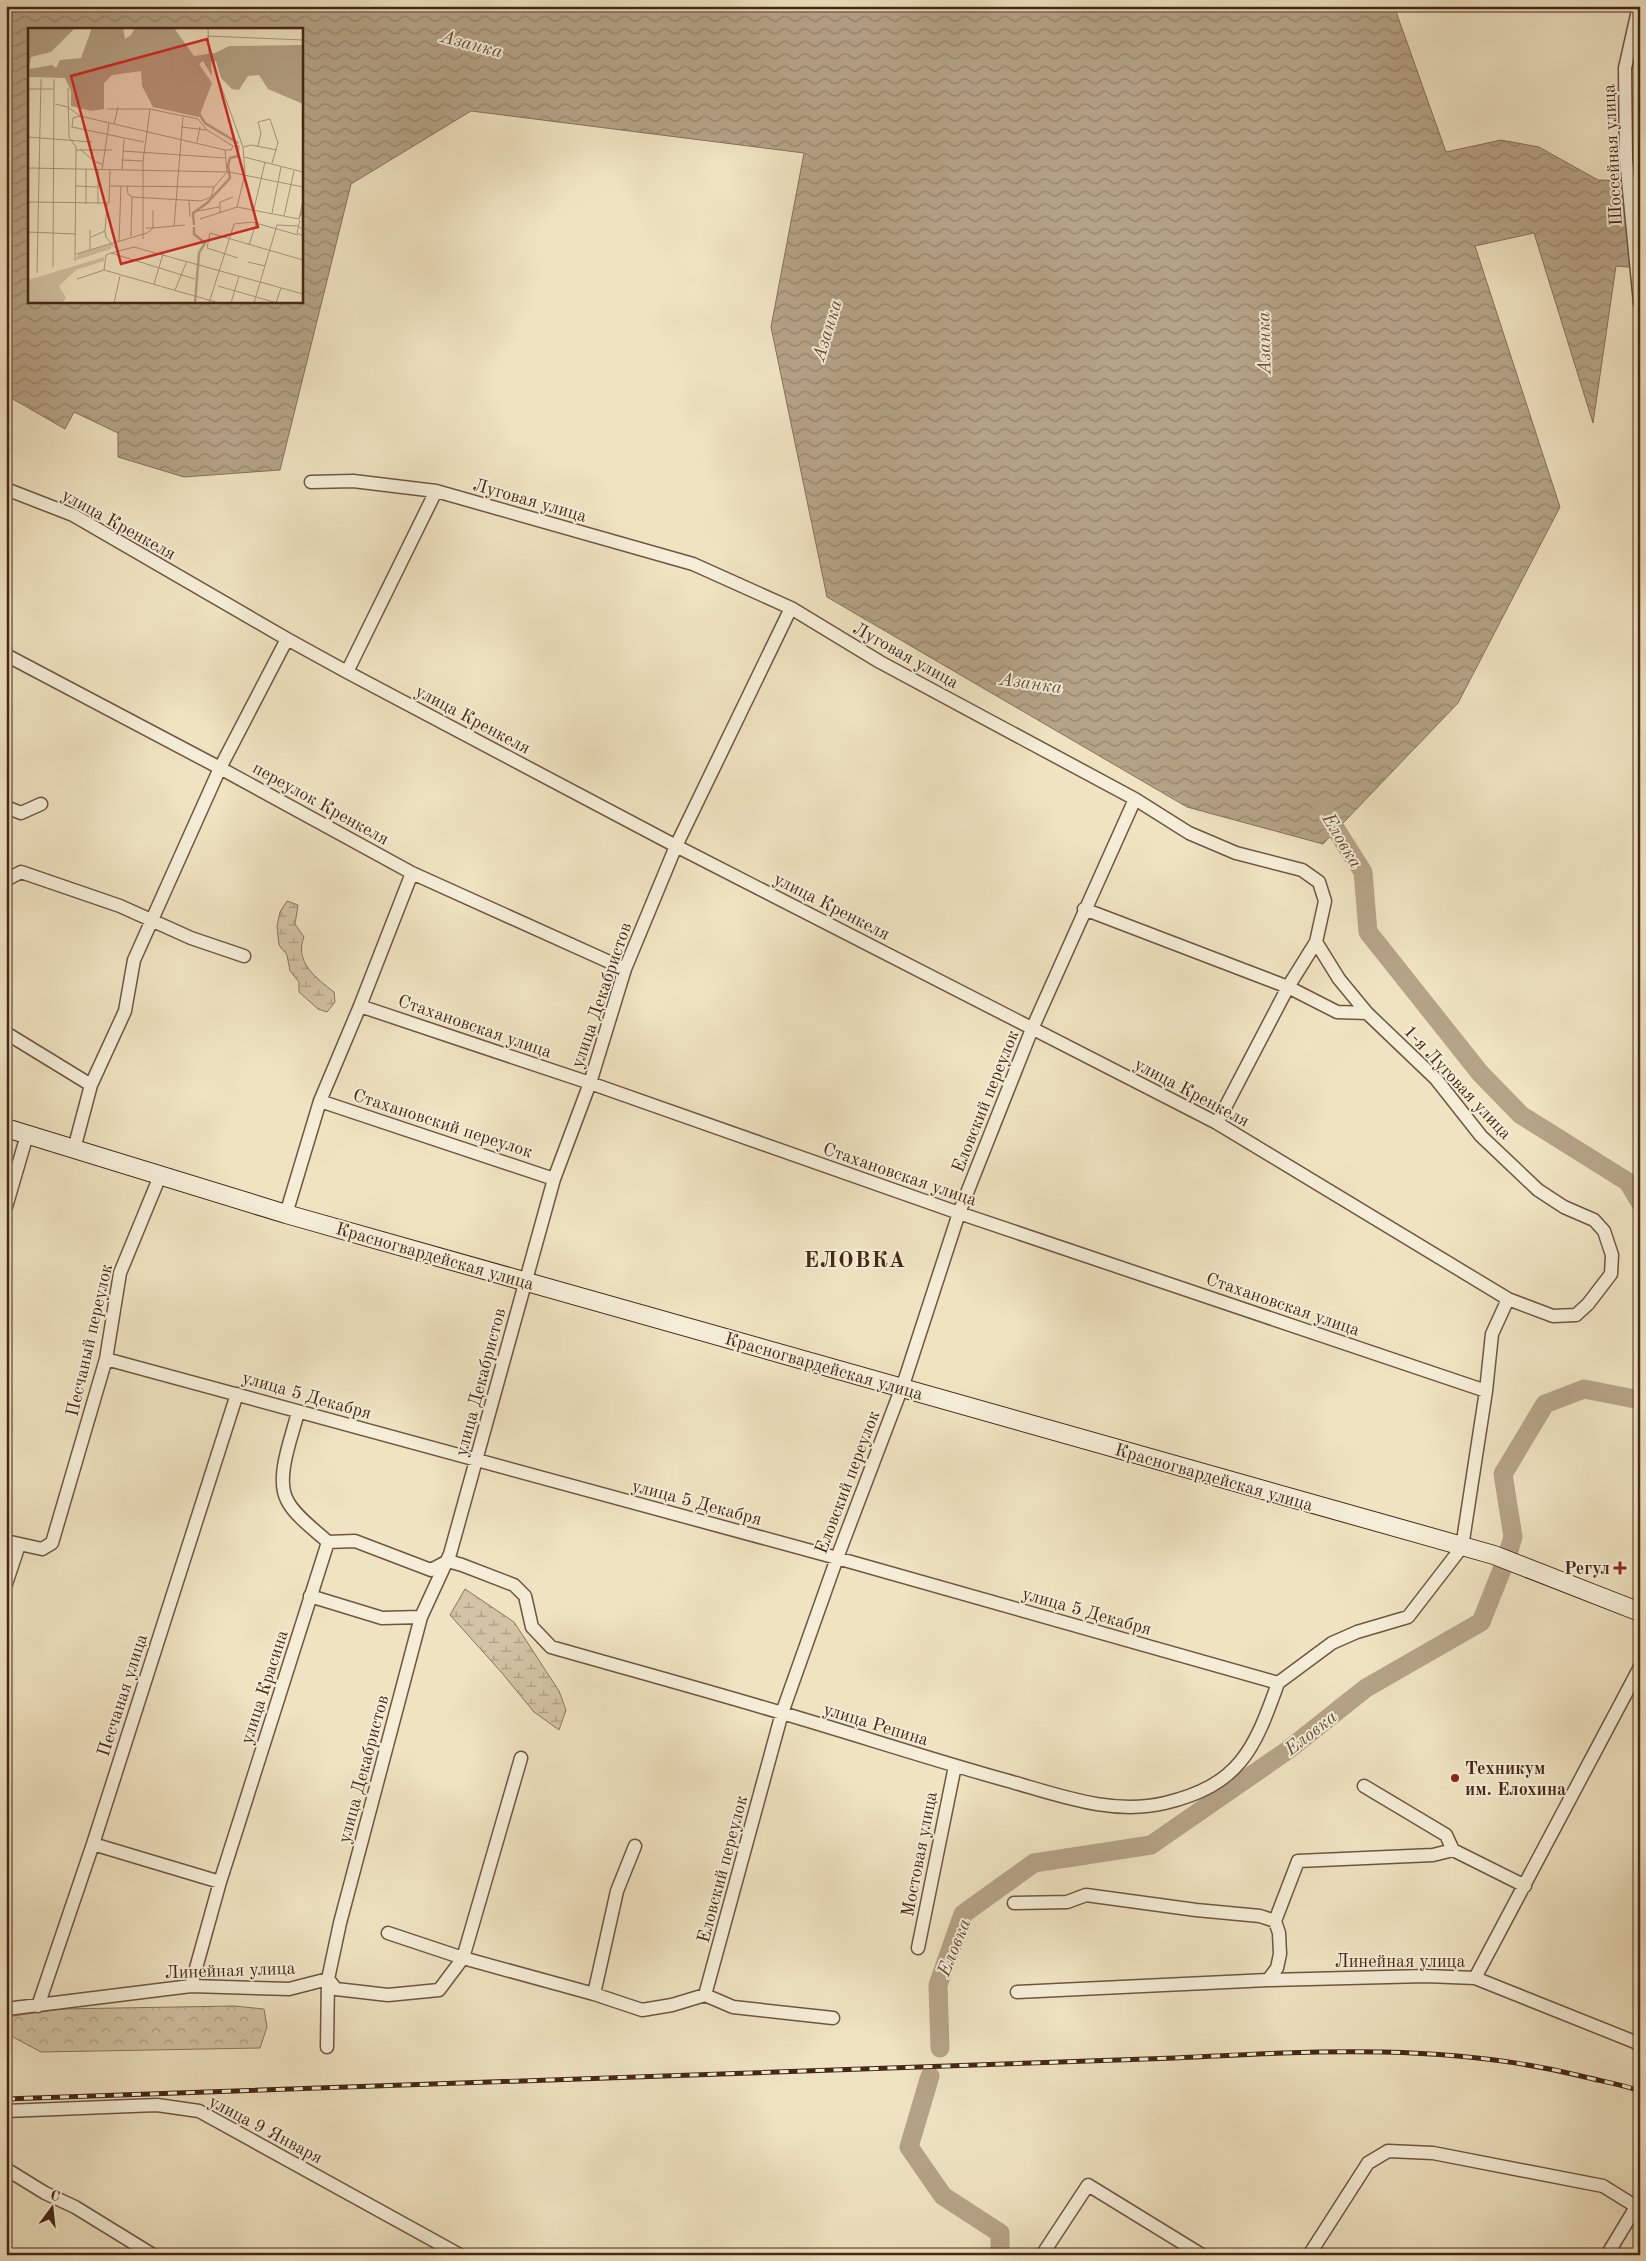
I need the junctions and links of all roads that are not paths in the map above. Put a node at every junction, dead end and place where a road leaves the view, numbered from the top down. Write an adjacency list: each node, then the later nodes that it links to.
1 (1639, 6): 2 (street, Шоссейная улица)
2 (1640, 298): 3 (street, Шоссейная улица)
3 (1640, 302)
4 (311, 482): 6 (street, Луговая улица)
5 (6, 489): 8 (street, улица Кренкеля)
6 (436, 492): 7 (street, Луговая улица); 10 (street)
7 (791, 608): 12 (street, Луговая улица); 15 (street, улица Декабристов)
8 (286, 639): 10 (street, улица Кренкеля); 11 (street)
9 (6, 655): 11 (street, переулок Кренкеля)
10 (347, 672): 15 (street, улица Кренкеля)
11 (220, 768): 16 (street, переулок Кренкеля); 19 (street)
12 (1135, 799): 18 (street, Еловский переулок); 20 (street, Луговая улица)
13 (41, 804): 14 (street)
14 (6, 807)
15 (676, 846): 22 (street, улица Декабристов); 26 (street, улица Кренкеля)
16 (412, 873): 22 (street, переулок Кренкеля); 24 (street)
17 (6, 880): 19 (street)
18 (1084, 909): 23 (street); 26 (street, Еловский переулок)
19 (152, 919): 21 (street); 29 (street)
20 (1316, 942): 23 (street); 25 (street)
21 (244, 956)
22 (625, 969): 28 (street, улица Декабристов)
23 (1288, 987): 25 (street); 31 (street)
24 (360, 1006): 28 (street, Стахановская улица); 30 (street)
25 (1367, 1012): 40 (street, 1-я Луговая улица)
26 (1032, 1029): 31 (street, улица Кренкеля); 38 (street, Еловский переулок)
27 (6, 1033): 29 (street)
28 (590, 1083): 36 (street, улица Декабристов); 38 (street, Стахановская улица)
29 (91, 1085): 34 (street)
30 (320, 1100): 36 (street, Стахановский переулок); 39 (street)
31 (1217, 1124): 42 (street, улица Кренкеля)
32 (6, 1128): 33 (main road, Красногвардейская улица)
33 (27, 1135): 34 (main road, Красногвардейская улица); 37 (street)
34 (74, 1149): 35 (main road, Красногвардейская улица)
35 (160, 1176): 39 (main road, Красногвардейская улица); 43 (street, Песчаный переулок)
36 (554, 1179): 41 (street, улица Декабристов)
37 (6, 1207)
38 (959, 1213): 44 (street, Еловский переулок); 45 (street, Стахановская улица)
39 (286, 1214): 41 (main road, Красногвардейская улица)
40 (1612, 1255): 42 (street, улица Кренкеля)
41 (525, 1281): 44 (main road, Красногвардейская улица); 48 (street, улица Декабристов)
42 (1508, 1299): 45 (street)
43 (106, 1359): 46 (street, улица 5 Декабря); 50 (street, Песчаный переулок)
44 (902, 1388): 51 (main road, Красногвардейская улица); 52 (street, Еловский переулок)
45 (1486, 1391): 51 (street)
46 (237, 1394): 47 (street, улица 5 Декабря); 64 (street, Песчаная улица)
47 (298, 1412): 48 (street, улица 5 Декабря); 49 (street)
48 (477, 1460): 52 (street, улица 5 Декабря); 53 (street, улица Декабристов)
49 (328, 1542): 53 (street); 55 (street, улица Красина)
50 (12, 1543): 54 (street)
51 (1462, 1547): 56 (main road, Красногвардейская улица); 59 (street)
52 (837, 1558): 59 (street, улица 5 Декабря); 60 (street, Еловский переулок)
53 (448, 1561): 57 (street, улица Декабристов); 60 (street, улица Репина)
54 (6, 1584)
55 (310, 1596): 57 (street); 67 (street, улица Красина)
56 (1640, 1612)
57 (421, 1617): 74 (street, улица Декабристов)
58 (1640, 1667): 68 (street)
59 (1278, 1683): 62 (street, улица Репина)
60 (782, 1713): 62 (street, улица Репина); 80 (street, Еловский переулок)
61 (521, 1758): 73 (street)
62 (955, 1766): 72 (street, Мостовая улица)
63 (1364, 1786): 66 (street)
64 (93, 1844): 67 (street); 81 (street, Песчаная улица)
65 (635, 1846): 79 (street)
66 (1453, 1850): 68 (street); 70 (street)
67 (220, 1882): 77 (street, улица Красина)
68 (1525, 1886): 75 (street)
69 (1014, 1903): 70 (street)
70 (1275, 1921): 76 (street)
71 (388, 1933): 73 (street)
72 (918, 1948)
73 (463, 1958): 74 (street); 79 (street)
74 (328, 1978): 77 (street, Линейная улица); 85 (street, улица Декабристов)
75 (1476, 1978): 76 (street, Линейная улица); 84 (street, Линейная улица)
76 (1268, 1980): 78 (street, Линейная улица)
77 (191, 1986): 81 (street, Линейная улица)
78 (1017, 1992)
79 (594, 1994): 80 (street)
80 (705, 1995): 83 (street)
81 (38, 2006): 82 (street, Линейная улица)
82 (6, 2009)
83 (833, 2018)
84 (1640, 2044)
85 (327, 2047)
86 (6, 2111): 90 (street, улица 9 Января)
87 (6, 2169): 89 (street)
88 (1638, 2208): 93 (street); 94 (street)
89 (153, 2255)
90 (460, 2255)
91 (1042, 2255): 92 (street)
92 (1202, 2255)
93 (1309, 2255)
94 (1607, 2255)

